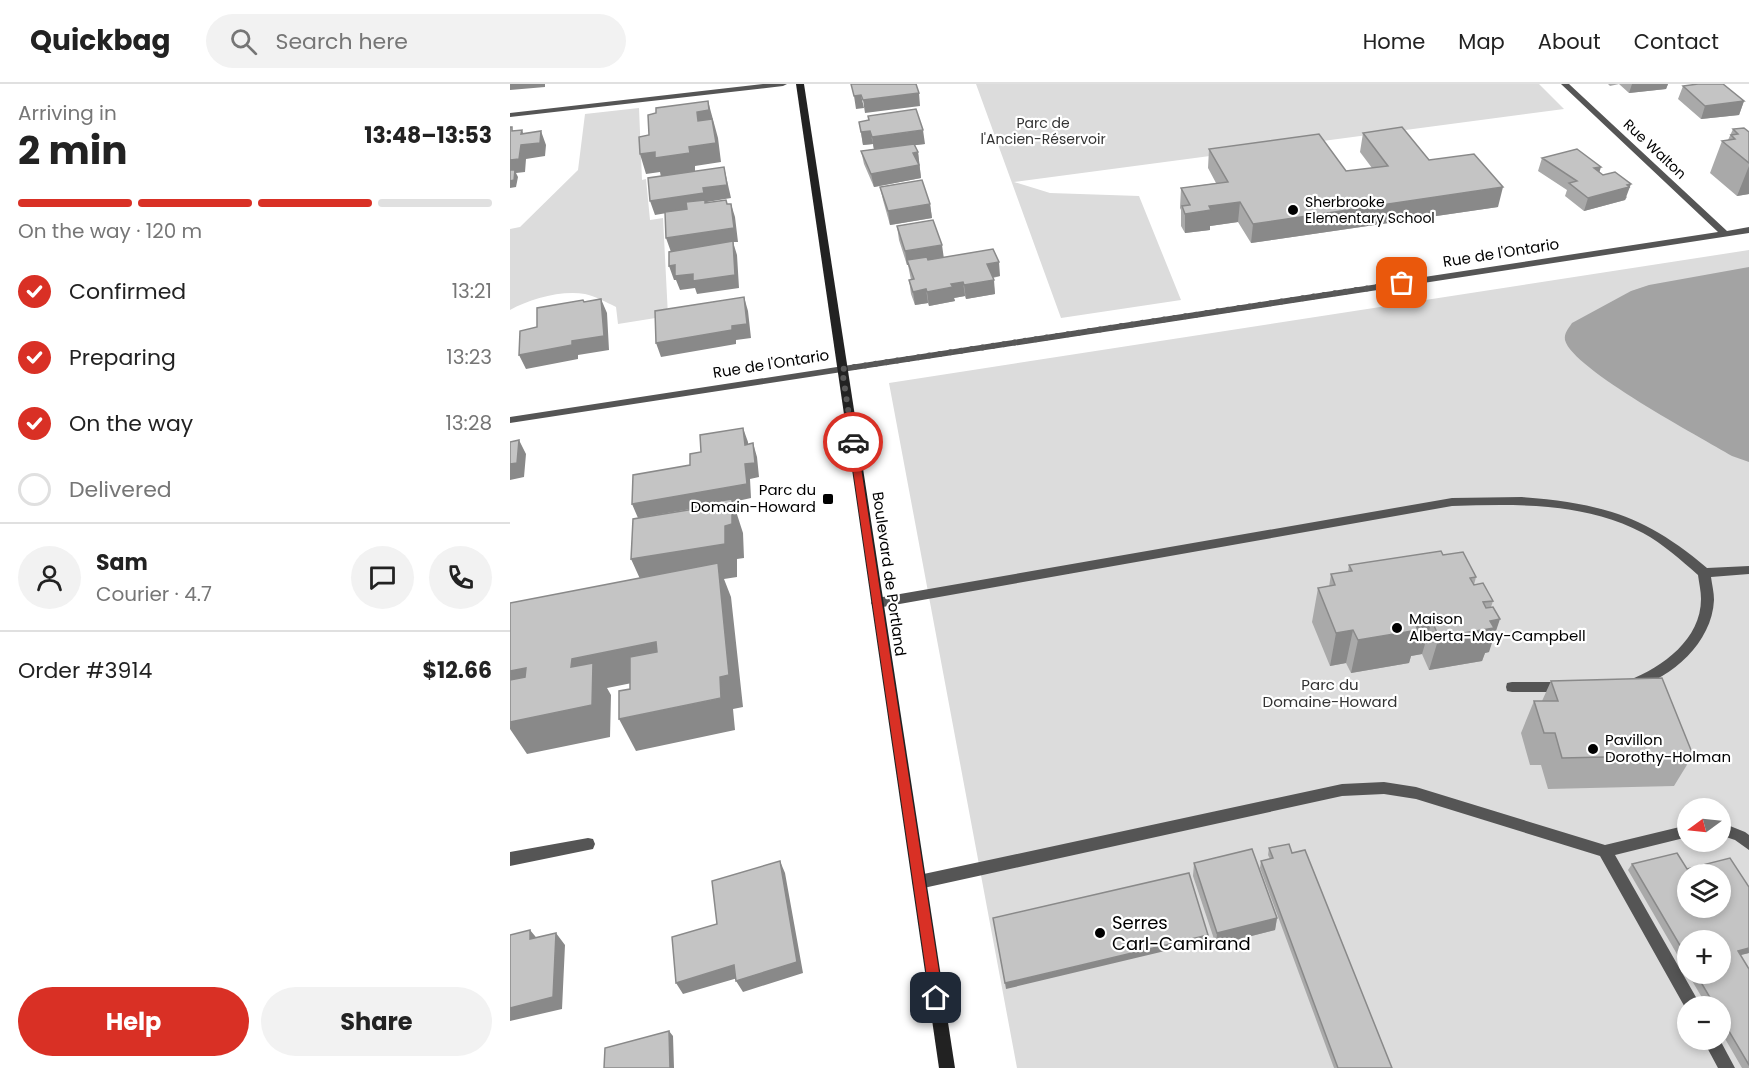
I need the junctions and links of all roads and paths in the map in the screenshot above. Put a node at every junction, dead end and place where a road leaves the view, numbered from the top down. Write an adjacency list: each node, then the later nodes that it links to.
1 (783, 84): 4 (street)
2 (800, 84): 7 (main road, Boulevard de Portland)
3 (1565, 84): 6 (street, Rue Walton)
4 (510, 115)
5 (1749, 230): 6 (street, Rue de l'Ontario)
6 (1725, 234): 7 (street, Rue de l'Ontario)
7 (842, 369): 8 (street, Rue de l'Ontario); 11 (main road, Boulevard de Portland)
8 (510, 420)
9 (1749, 570): 10 (street)
10 (1704, 573): 11 (street); 12 (street)
11 (877, 603): 21 (main road, Boulevard de Portland)
12 (1616, 686)
13 (1512, 687): 14 (street)
14 (1581, 687)
15 (1731, 832): 18 (street)
16 (1677, 834): 19 (street)
17 (588, 844): 20 (street)
18 (1749, 844)
19 (1605, 851): 21 (street); 22 (street)
20 (510, 859)
21 (919, 882): 24 (main road, Boulevard de Portland)
22 (1687, 996)
23 (1717, 1050): 25 (street)
24 (947, 1068)
25 (1727, 1068)

